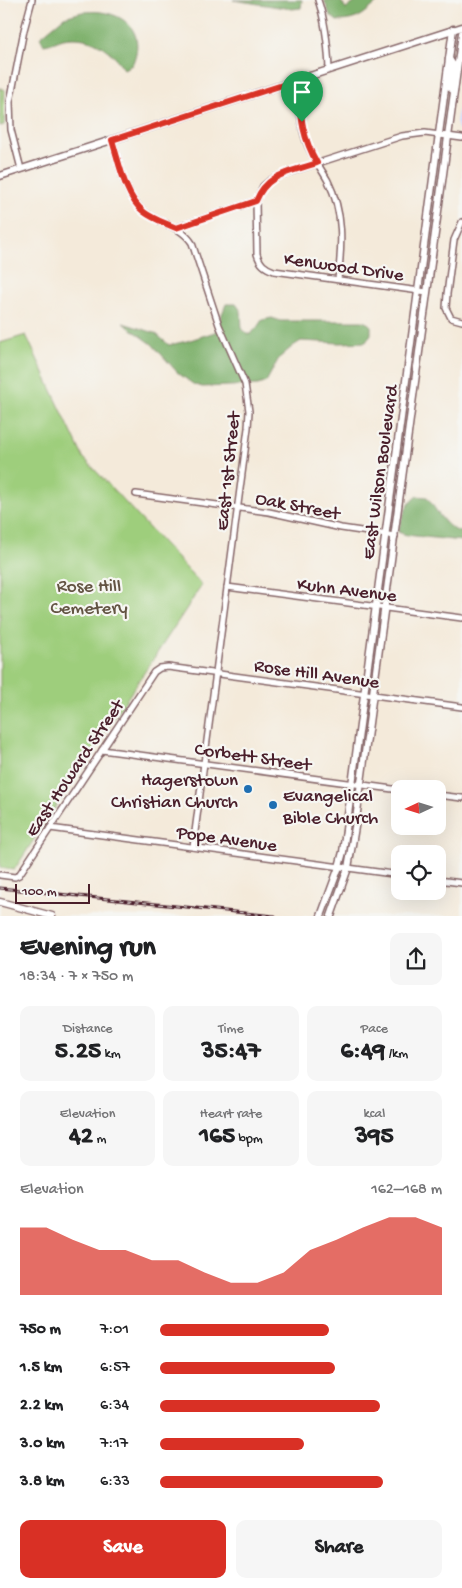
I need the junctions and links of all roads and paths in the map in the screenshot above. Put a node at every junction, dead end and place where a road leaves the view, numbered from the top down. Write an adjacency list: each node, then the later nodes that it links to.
1 (32, 0): 15 (street)
2 (318, 0): 7 (street)
3 (462, 27): 4 (main road)
4 (453, 29): 6 (main road, East Wilson Boulevard); 7 (main road)
5 (462, 33): 9 (main road, East Wilson Boulevard)
6 (449, 58): 9 (main road); 10 (main road, East Wilson Boulevard)
7 (329, 69): 8 (main road)
8 (298, 80): 13 (main road); 14 (street)
9 (454, 91): 11 (main road, East Wilson Boulevard)
10 (438, 134): 11 (street); 14 (street); 21 (main road, East Wilson Boulevard)
11 (448, 136): 12 (street); 22 (main road, East Wilson Boulevard)
12 (462, 138)
13 (112, 140): 15 (main road); 19 (street, East 1st Street)
14 (317, 163): 17 (street); 20 (street)
15 (21, 169): 16 (main road)
16 (0, 176)
17 (256, 201): 19 (street); 20 (street, Kenwood Drive)
18 (462, 222): 23 (street)
19 (176, 228): 25 (street, East 1st Street)
20 (338, 279): 21 (street, Kenwood Drive)
21 (418, 290): 22 (street, Kenwood Drive); 26 (main road, East Wilson Boulevard)
22 (427, 292): 27 (main road, East Wilson Boulevard)
23 (462, 321)
24 (136, 494): 25 (street, Oak Street)
25 (237, 508): 26 (street, Oak Street); 28 (street, East 1st Street)
26 (385, 535): 27 (street, Oak Street); 29 (main road, East Wilson Boulevard)
27 (395, 536): 30 (main road, East Wilson Boulevard)
28 (227, 587): 29 (street, Kuhn Avenue); 33 (street, East 1st Street)
29 (376, 606): 30 (street, Kuhn Avenue); 34 (main road, East Wilson Boulevard)
30 (384, 608): 31 (street, Kuhn Avenue); 35 (main road, East Wilson Boulevard)
31 (462, 618)
32 (168, 667): 33 (street, Rose Hill Avenue); 37 (street, East Howard Street)
33 (216, 674): 34 (street, Rose Hill Avenue); 38 (street, East 1st Street)
34 (364, 693): 35 (street, Rose Hill Avenue); 39 (main road, East Wilson Boulevard)
35 (372, 694): 36 (street, Rose Hill Avenue); 40 (main road, East Wilson Boulevard)
36 (462, 707)
37 (102, 750): 38 (street, Corbett Street); 44 (street, East Howard Street)
38 (204, 764): 39 (street, Corbett Street); 45 (street, East 1st Street)
39 (352, 783): 40 (street, Corbett Street); 46 (main road, East Wilson Boulevard)
40 (361, 784): 41 (street, Corbett Street); 47 (main road, East Wilson Boulevard)
41 (391, 789)
42 (446, 796): 43 (street)
43 (462, 798)
44 (50, 828): 45 (street, Pope Avenue); 49 (street, East Howard Street)
45 (193, 847): 46 (street, Pope Avenue)
46 (339, 867): 47 (street, Pope Avenue); 54 (main road, East Wilson Boulevard)
47 (348, 868): 48 (street, Pope Avenue); 55 (main road, East Wilson Boulevard)
48 (391, 874)
49 (0, 875)
50 (446, 881): 51 (street)
51 (462, 883)
52 (0, 902): 53 (main road)
53 (52, 916)
54 (321, 916)
55 (331, 916)

